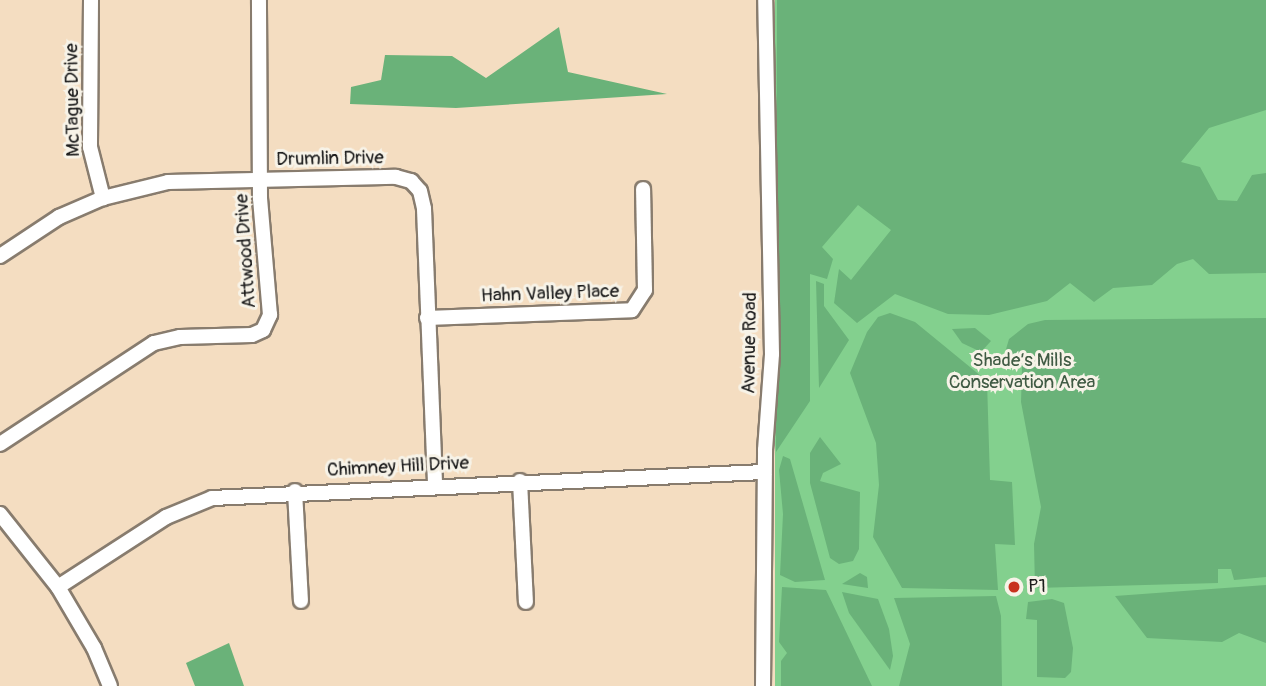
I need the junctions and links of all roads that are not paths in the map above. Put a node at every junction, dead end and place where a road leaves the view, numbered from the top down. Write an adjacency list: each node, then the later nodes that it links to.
1 (91, 0): 6 (street, McTague Drive)
2 (259, 0): 4 (street, Attwood Drive)
3 (765, 0): 10 (street, Avenue Road)
4 (261, 179): 6 (street, Drumlin Drive); 8 (street, Drumlin Drive); 9 (street, Attwood Drive)
5 (643, 188): 8 (street, Hahn Valley Place)
6 (103, 198): 7 (street, Drumlin Drive)
7 (0, 256)
8 (428, 318): 12 (street, Drumlin Drive)
9 (0, 444)
10 (764, 472): 11 (street, Chimney Hill Drive); 19 (street, Avenue Road)
11 (520, 481): 12 (street, Chimney Hill Drive); 17 (street)
12 (435, 485): 13 (street, Chimney Hill Drive)
13 (295, 491): 15 (street, Chimney Hill Drive); 16 (street)
14 (0, 514): 15 (street)
15 (58, 587): 18 (street)
16 (301, 601)
17 (526, 602)
18 (110, 686)
19 (763, 686)

